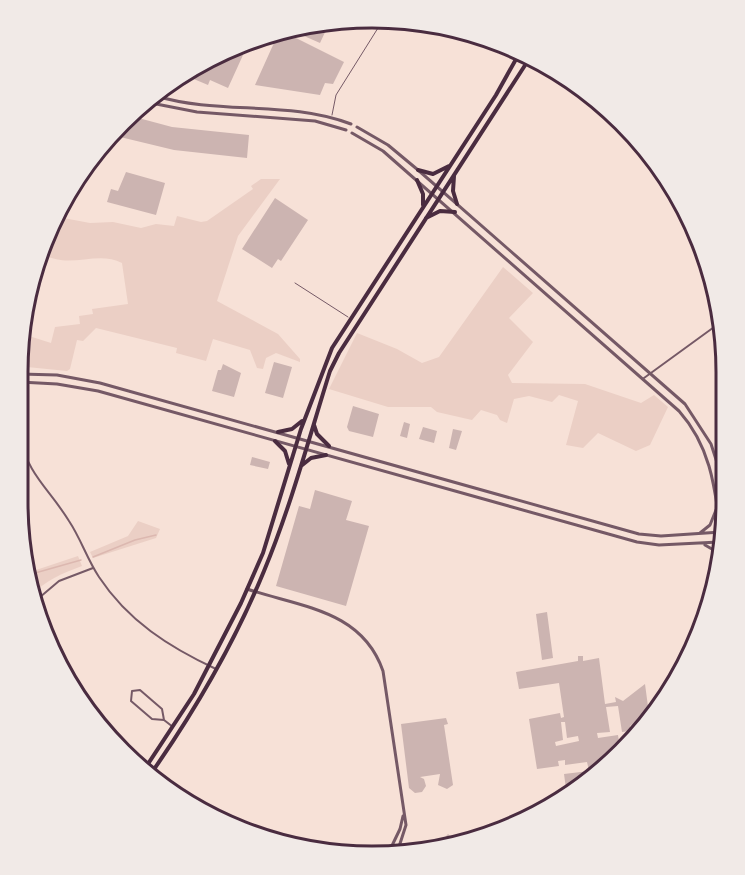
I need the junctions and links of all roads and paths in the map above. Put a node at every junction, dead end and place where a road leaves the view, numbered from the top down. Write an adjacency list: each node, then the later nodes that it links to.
1 (378, 28): 8 (lane)
2 (515, 60): 14 (main road)
3 (526, 64): 16 (main road)
4 (166, 98): 6 (street)
5 (158, 104): 7 (street)
6 (235, 107): 7 (street); 8 (street)
7 (234, 116): 9 (street)
8 (331, 117): 9 (street); 10 (street)
9 (329, 124): 12 (street)
10 (351, 124)
11 (357, 127): 15 (street)
12 (346, 130)
13 (352, 133): 17 (street)
14 (450, 166): 15 (main road); 18 (main road)
15 (418, 170): 18 (street)
16 (455, 172): 19 (main road); 22 (main road)
17 (417, 180): 20 (street); 23 (main road)
18 (437, 187): 19 (street); 20 (main road)
19 (443, 192): 21 (main road); 22 (street)
20 (432, 194): 21 (street); 23 (main road)
21 (438, 198): 24 (street); 25 (main road)
22 (457, 204): 30 (street)
23 (422, 208): 27 (main road)
24 (455, 212): 25 (main road); 32 (street)
25 (425, 218): 28 (main road)
26 (295, 283): 27 (lane)
27 (350, 318): 28 (lane); 35 (main road)
28 (357, 323): 37 (main road)
29 (714, 326): 30 (street)
30 (650, 373): 32 (street); 34 (street)
31 (28, 374): 38 (street)
32 (644, 378): 36 (street)
33 (28, 382): 41 (street)
34 (693, 414): 36 (street); 46 (street)
35 (304, 418): 38 (main road); 39 (main road)
36 (686, 419): 50 (street)
37 (314, 422): 40 (main road); 42 (main road)
38 (278, 432): 39 (street)
39 (298, 437): 40 (street); 43 (main road)
40 (308, 440): 42 (street); 44 (main road)
41 (275, 441): 43 (street); 49 (main road)
42 (329, 446): 52 (street)
43 (296, 447): 44 (street); 49 (main road)
44 (306, 450): 45 (street); 48 (main road)
45 (326, 455): 48 (main road); 53 (street)
46 (716, 458)
47 (28, 461): 59 (street)
48 (301, 467): 61 (main road)
49 (290, 468): 60 (main road)
50 (716, 501)
51 (716, 510): 55 (street)
52 (587, 520): 53 (street); 55 (street)
53 (585, 528): 57 (street)
54 (715, 532): 55 (street)
55 (698, 534)
56 (714, 543): 57 (street)
57 (703, 544): 58 (street)
58 (713, 550)
59 (93, 568): 62 (street); 63 (street)
60 (247, 589): 61 (street); 63 (main road)
61 (255, 591): 64 (main road); 69 (street)
62 (41, 596)
63 (210, 666): 64 (street); 66 (main road)
64 (217, 669): 68 (main road)
65 (164, 720): 65 (street); 66 (street)
66 (173, 727): 67 (main road)
67 (149, 763)
68 (155, 768)
69 (404, 811): 70 (street); 71 (street)
70 (392, 846)
71 (400, 846)

